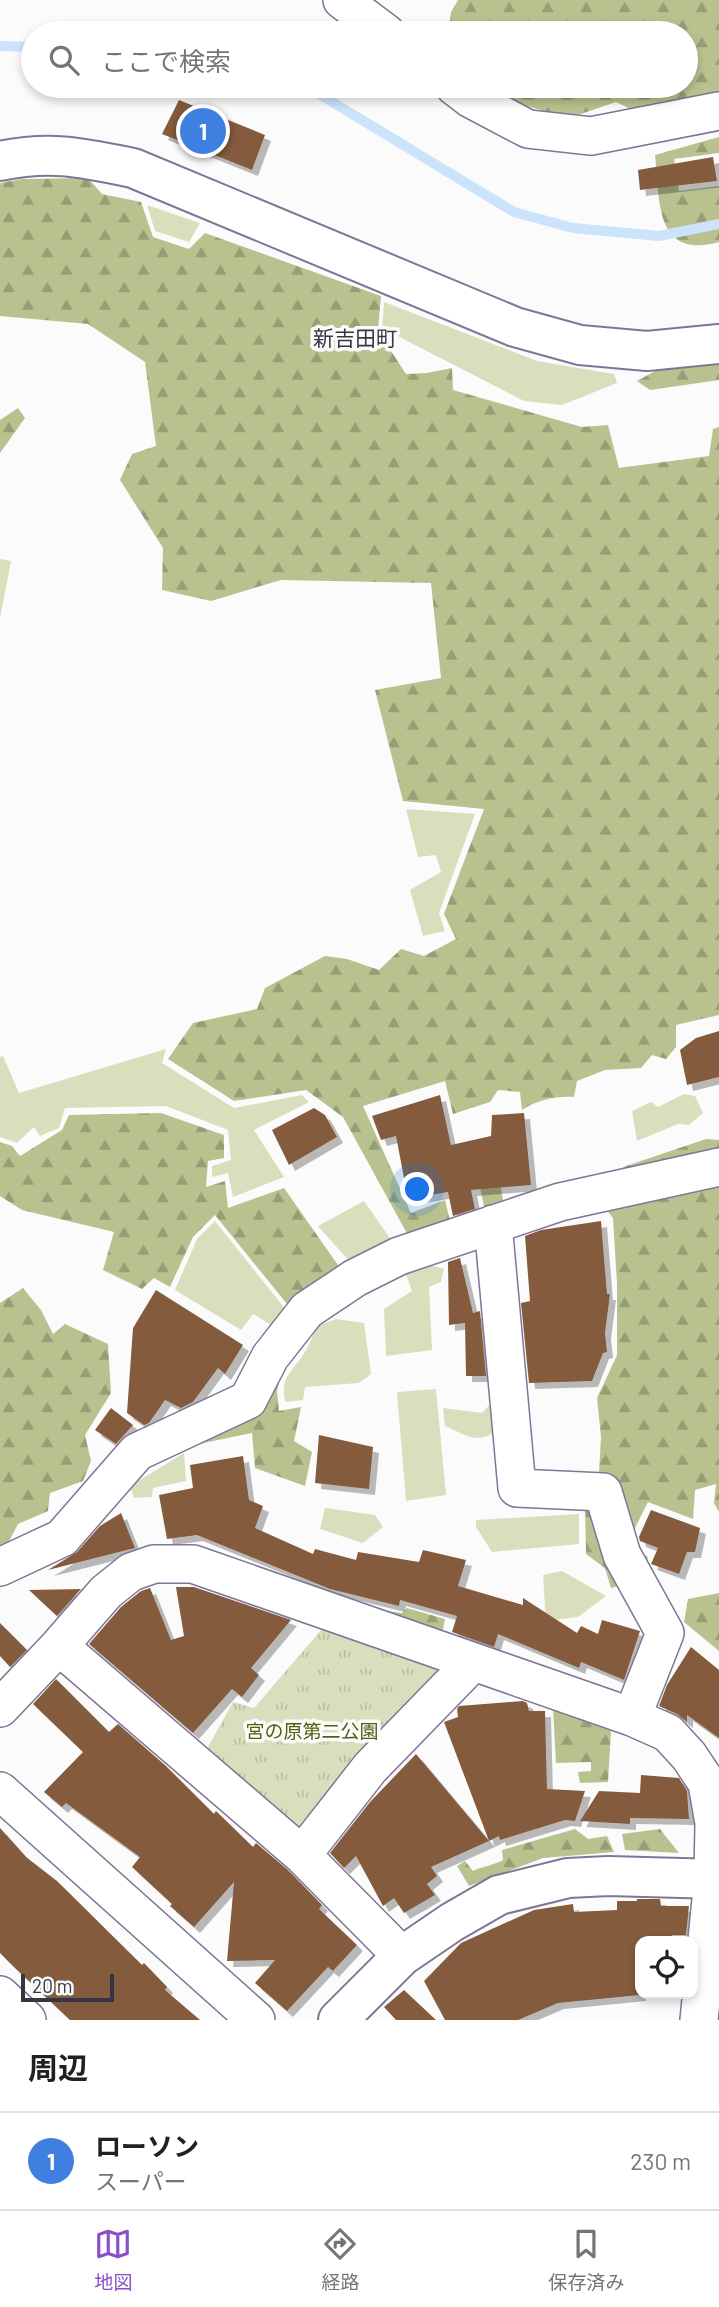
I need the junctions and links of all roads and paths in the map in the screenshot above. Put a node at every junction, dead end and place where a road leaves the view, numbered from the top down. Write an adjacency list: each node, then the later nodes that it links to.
1 (342, 0): 2 (street)
2 (370, 21)
3 (470, 98): 4 (street)
4 (719, 111)
5 (0, 161): 6 (street)
6 (719, 344)
7 (719, 1167): 8 (street)
8 (493, 1224): 9 (street); 13 (street)
9 (0, 1567)
10 (60, 1646): 11 (street); 12 (street); 15 (street)
11 (473, 1662): 13 (street); 15 (street)
12 (0, 1708)
13 (632, 1717): 16 (street)
14 (0, 1791): 20 (street)
15 (302, 1855): 17 (street)
16 (716, 1879): 17 (street); 22 (street)
17 (402, 1956): 21 (street)
18 (0, 1995): 19 (street)
19 (27, 2020)
20 (256, 2020)
21 (338, 2020)
22 (699, 2020)

